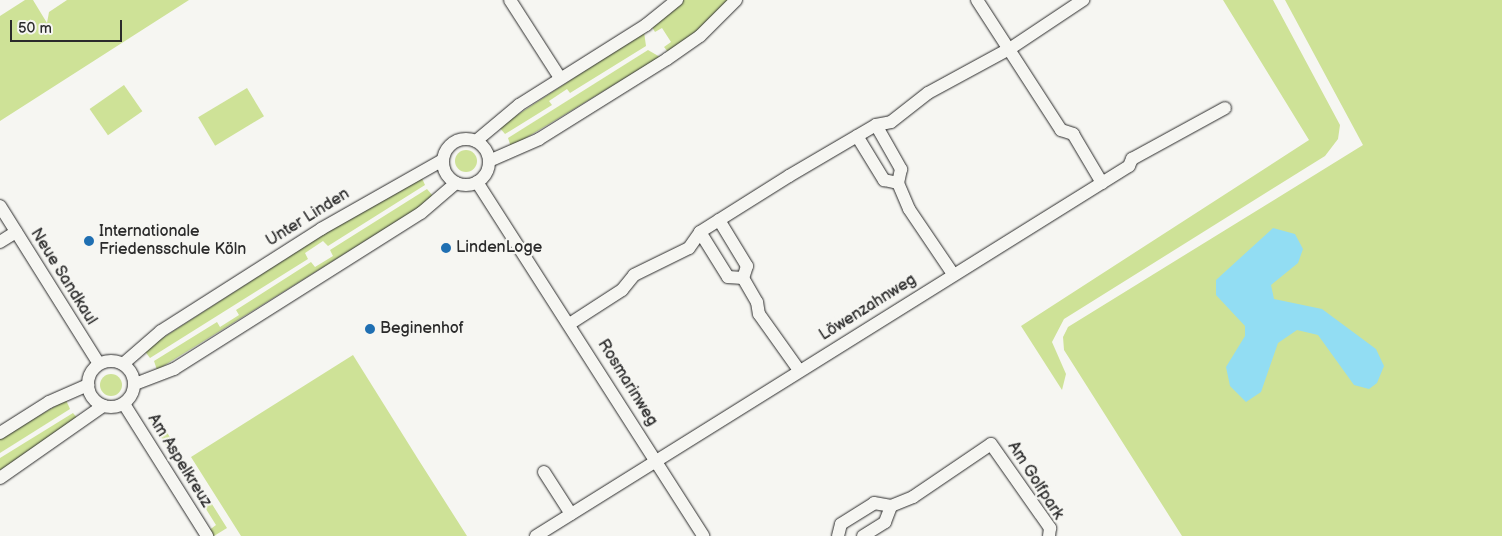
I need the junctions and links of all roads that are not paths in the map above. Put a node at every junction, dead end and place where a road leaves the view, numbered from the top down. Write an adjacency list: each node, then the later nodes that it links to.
1 (510, 0): 7 (street)
2 (677, 0): 7 (street)
3 (736, 0): 13 (street)
4 (977, 0): 6 (street)
5 (1083, 0): 6 (street)
6 (1011, 48): 9 (street); 17 (street)
7 (560, 78): 11 (street)
8 (1225, 108): 17 (street, Löwenzahnweg)
9 (876, 125): 10 (street); 16 (street)
10 (857, 136): 16 (street); 19 (street)
11 (476, 141): 12 (street); 13 (street)
12 (443, 160): 15 (street); 27 (street, Unter Linden)
13 (489, 162): 14 (street)
14 (477, 182): 15 (street); 25 (street, Rosmarinweg)
15 (456, 183): 29 (street)
16 (898, 183): 23 (street)
17 (1102, 183): 23 (street, Löwenzahnweg)
18 (0, 206): 20 (street, Neue Sandkaul)
19 (719, 220): 21 (street); 24 (street)
20 (16, 232): 22 (street); 26 (street, Neue Sandkaul)
21 (700, 232): 24 (street); 25 (street)
22 (0, 242)
23 (953, 274): 28 (street, Löwenzahnweg)
24 (743, 278): 28 (street)
25 (571, 323): 34 (street, Rosmarinweg)
26 (99, 364): 27 (street); 30 (street)
27 (123, 364): 29 (street)
28 (799, 370): 34 (street, Löwenzahnweg)
29 (134, 384): 31 (street)
30 (88, 385): 32 (street); 33 (street)
31 (124, 404): 32 (street); 39 (street, Am Aspelkreuz)
32 (103, 406): 36 (street)
33 (0, 433)
34 (656, 461): 38 (street); 41 (street, Rosmarinweg)
35 (544, 472): 38 (street)
36 (0, 478)
37 (890, 506): 42 (street, Am Golfpark); 43 (street); 44 (street, Am Golfpark)
38 (571, 514): 40 (street)
39 (206, 536)
40 (536, 536)
41 (703, 536)
42 (838, 536)
43 (863, 536)
44 (1048, 536)

